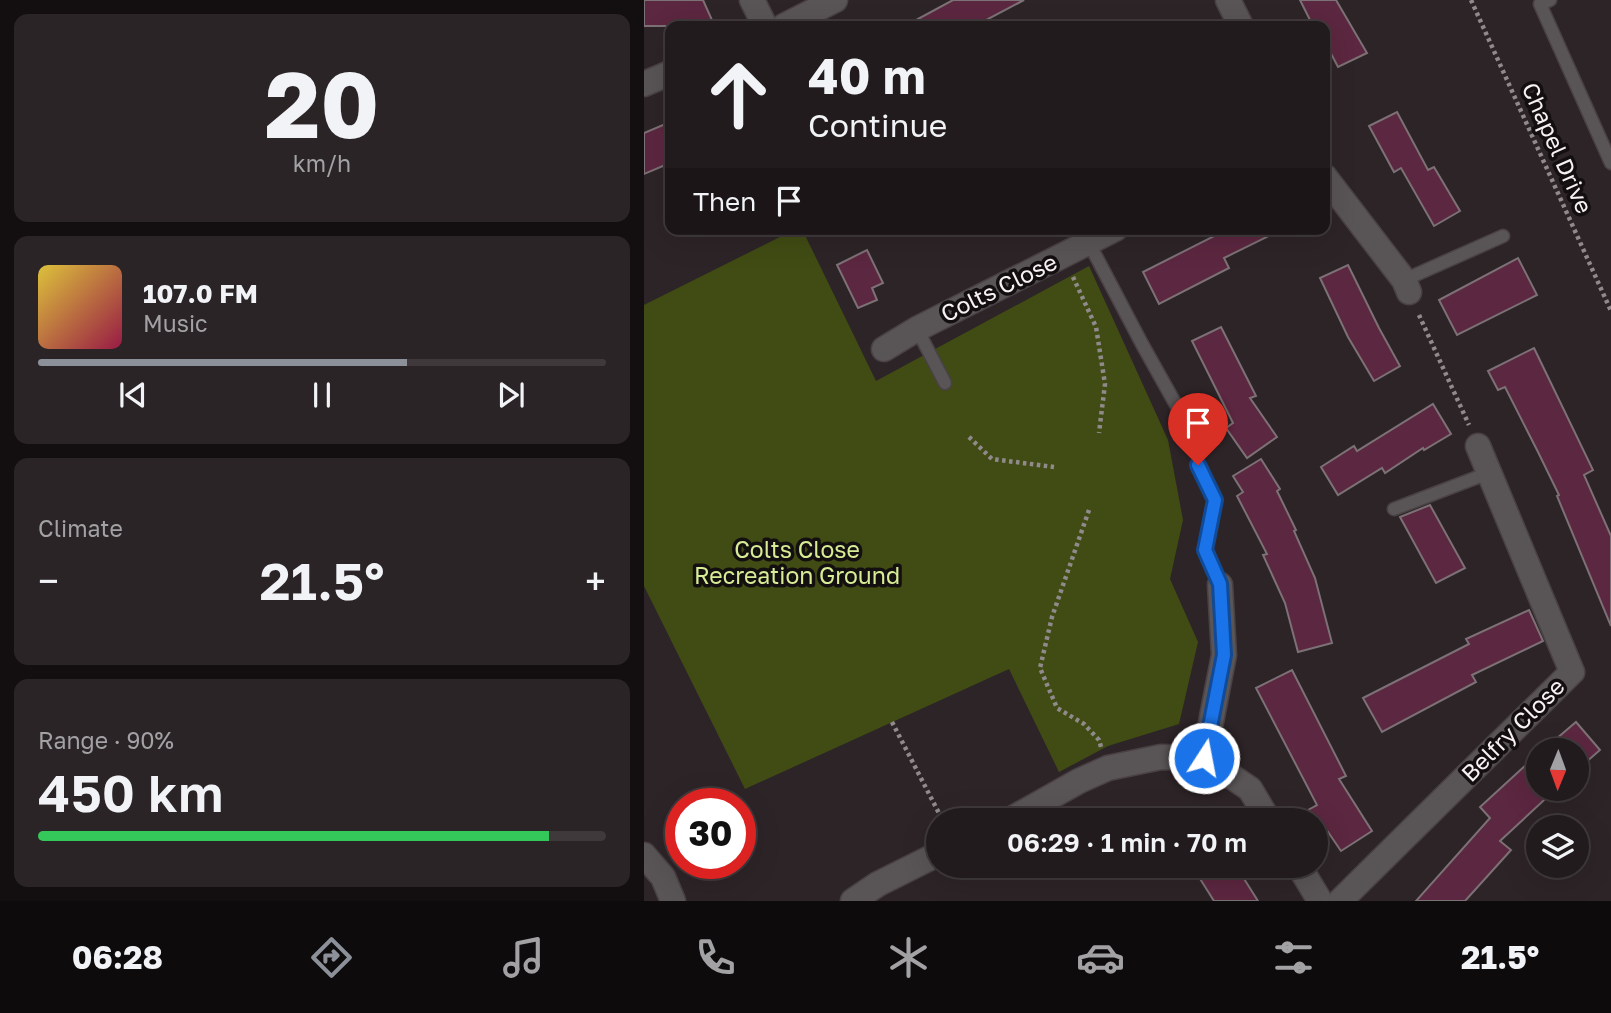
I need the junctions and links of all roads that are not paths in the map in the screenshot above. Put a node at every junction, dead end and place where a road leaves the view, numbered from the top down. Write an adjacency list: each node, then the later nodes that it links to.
1 (751, 0): 5 (street)
2 (835, 0): 6 (street)
3 (1228, 0): 7 (street)
4 (1550, 0): 10 (lane)
5 (762, 21)
6 (794, 21)
7 (1238, 21)
8 (665, 75): 9 (street)
9 (644, 84)
10 (1611, 163)
11 (1330, 184): 15 (street)
12 (1104, 235): 14 (street, Colts Close)
13 (1503, 236): 15 (lane)
14 (1089, 243): 16 (street, Colts Close); 19 (lane)
15 (1406, 286)
16 (917, 329): 17 (street, Colts Close); 18 (lane)
17 (884, 349)
18 (945, 383)
19 (1189, 428)
20 (1478, 446): 22 (street, Belfry Close)
21 (1198, 465): 24 (lane)
22 (1490, 472): 23 (lane); 34 (street, Belfry Close)
23 (1394, 509)
24 (1220, 584): 25 (street)
25 (1204, 758): 26 (street); 27 (street)
26 (1031, 808)
27 (1261, 808)
28 (644, 855): 31 (street)
29 (926, 860): 32 (street)
30 (1306, 878): 33 (street)
31 (673, 901)
32 (853, 901)
33 (1320, 901)
34 (1340, 901)

